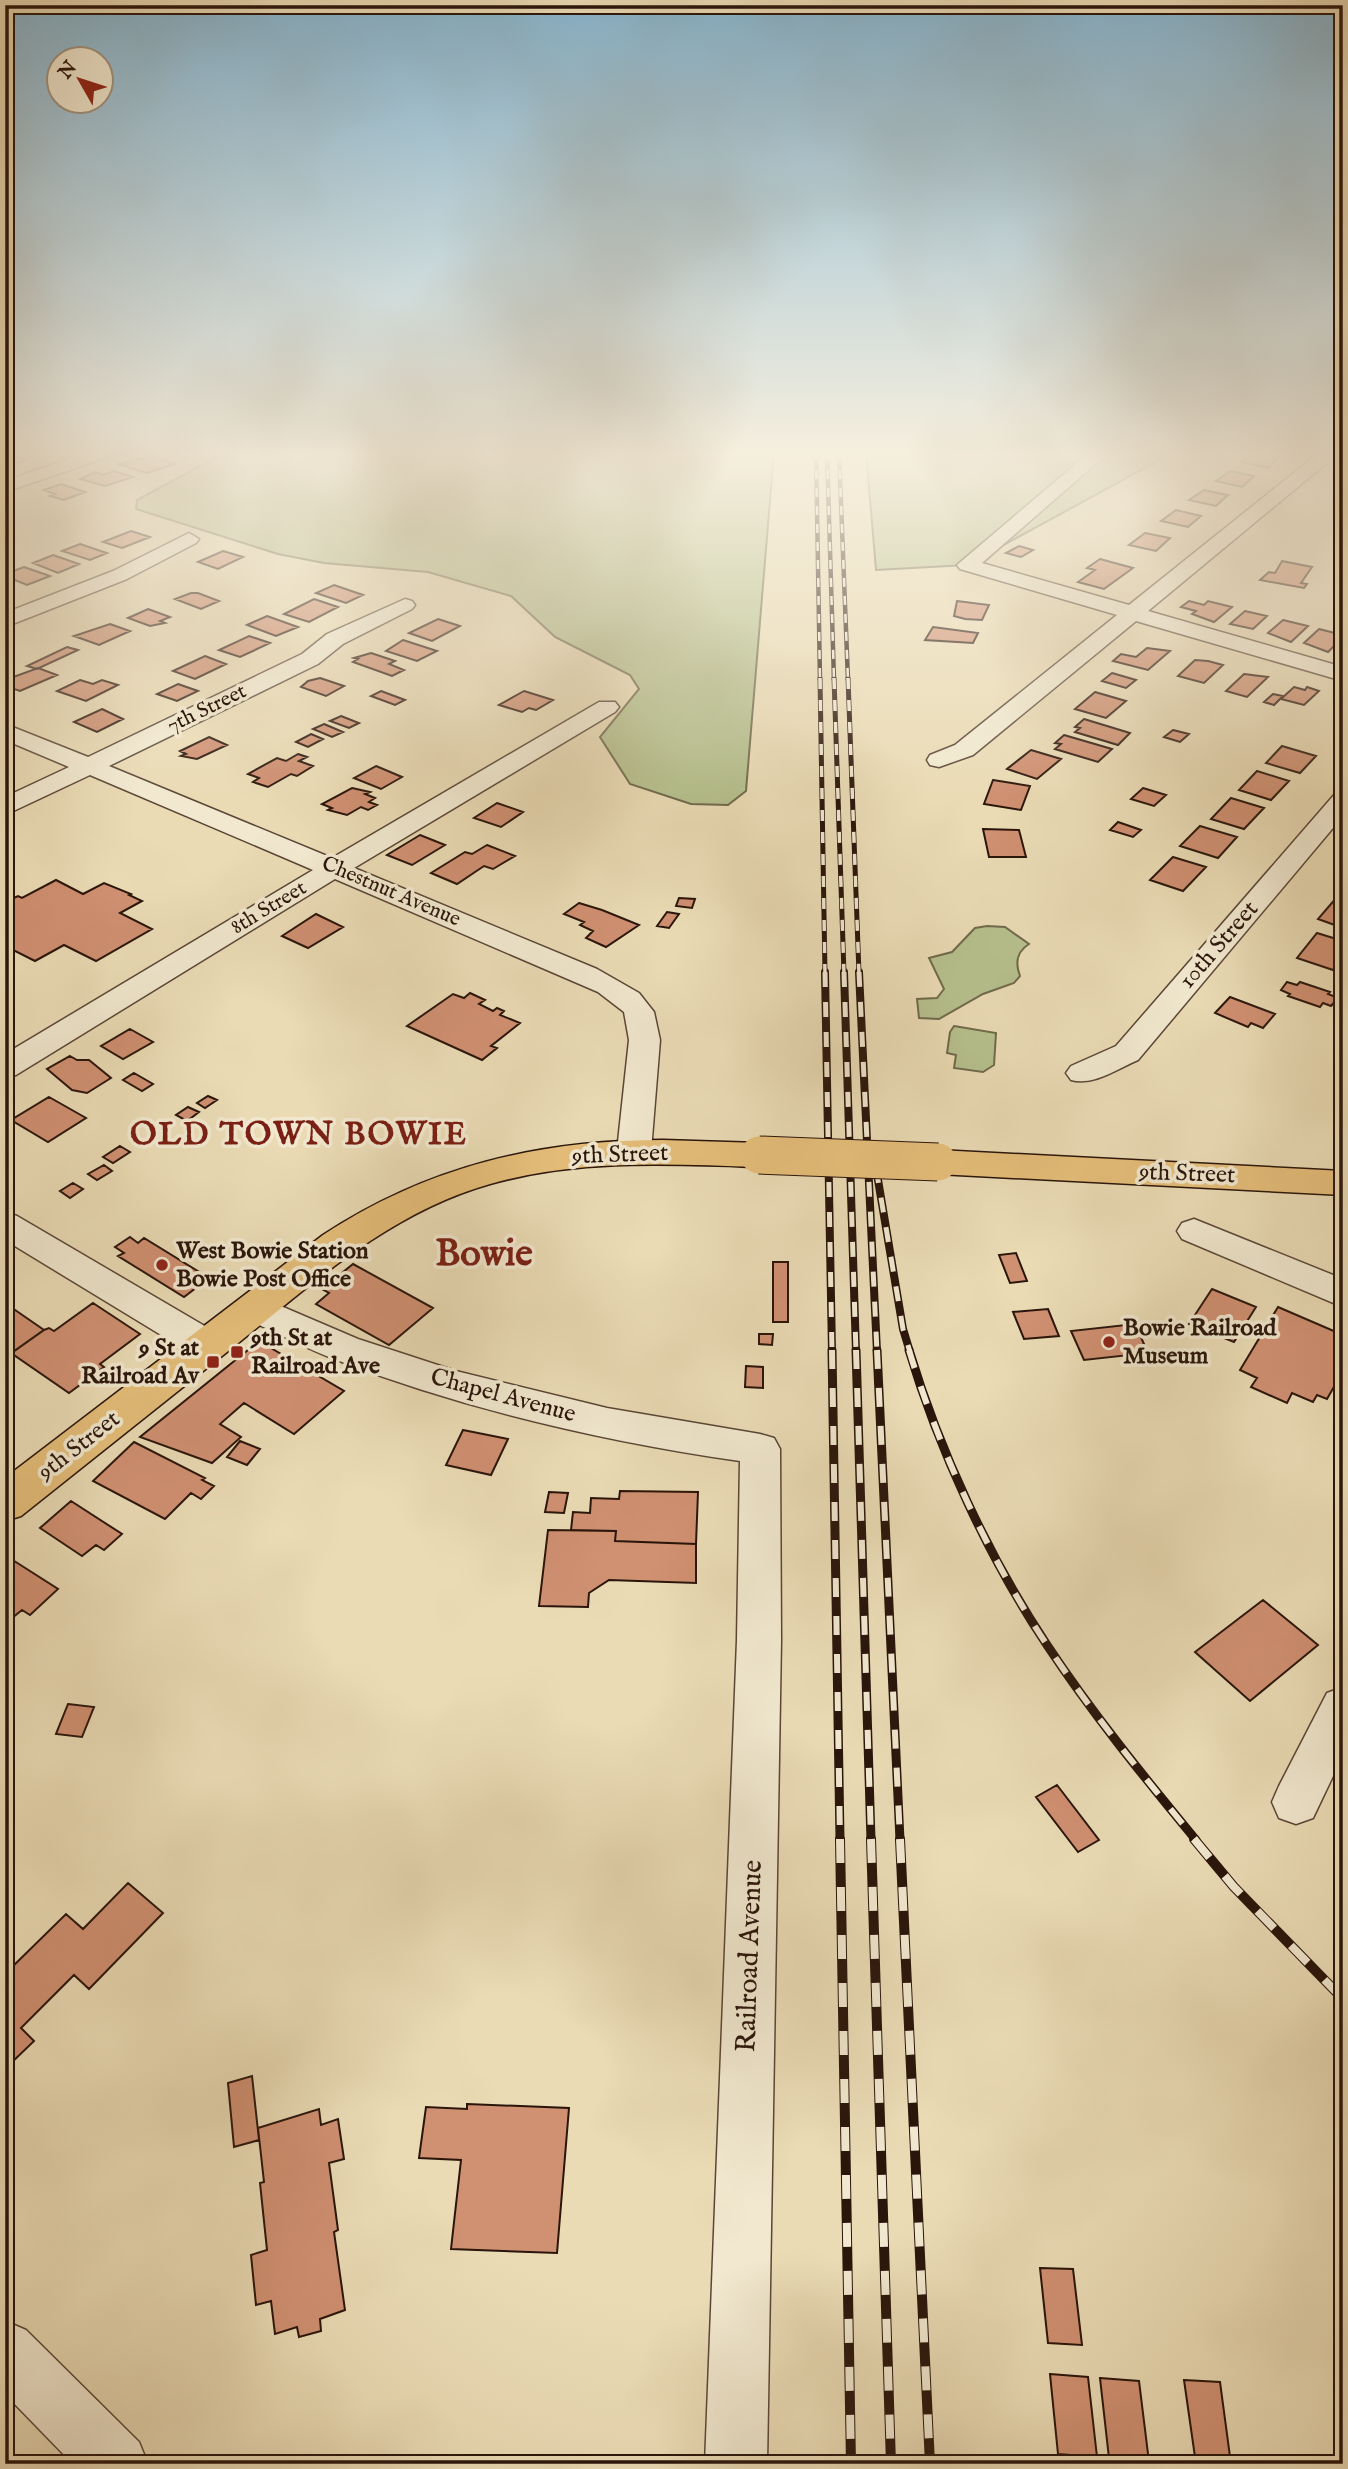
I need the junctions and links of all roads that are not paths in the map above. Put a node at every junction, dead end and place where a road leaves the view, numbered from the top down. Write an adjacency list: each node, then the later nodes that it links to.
1 (135, 567): 6 (street)
2 (975, 567): 5 (street)
3 (1189, 567): 5 (street)
4 (405, 605): 11 (street, 7th Street)
5 (1133, 613): 7 (street); 10 (street)
6 (5, 621)
7 (1343, 674)
8 (607, 708): 14 (street, 8th Street)
9 (5, 731): 11 (street, Chestnut Avenue)
10 (939, 760)
11 (90, 766): 13 (street, 7th Street); 14 (street, Chestnut Avenue)
12 (1343, 800): 16 (street, 10th Street)
13 (5, 807)
14 (335, 868): 15 (street, 8th Street); 17 (street, Chestnut Avenue)
15 (5, 1068)
16 (1082, 1073)
17 (634, 1152): 18 (main road, 9th Street, bridge); 22 (main road, 9th Street)
18 (1343, 1183)
19 (5, 1224): 23 (street)
20 (1194, 1231): 21 (street)
21 (1343, 1294)
22 (255, 1308): 23 (main road, 9th Street); 24 (street, Chapel Avenue)
23 (207, 1345): 25 (main road, 9th Street)
24 (760, 1449): 30 (street, Railroad Avenue)
25 (5, 1503)
26 (1343, 1707): 27 (street)
27 (1296, 1802)
28 (5, 2351): 29 (street)
29 (117, 2464)
30 (736, 2464)

